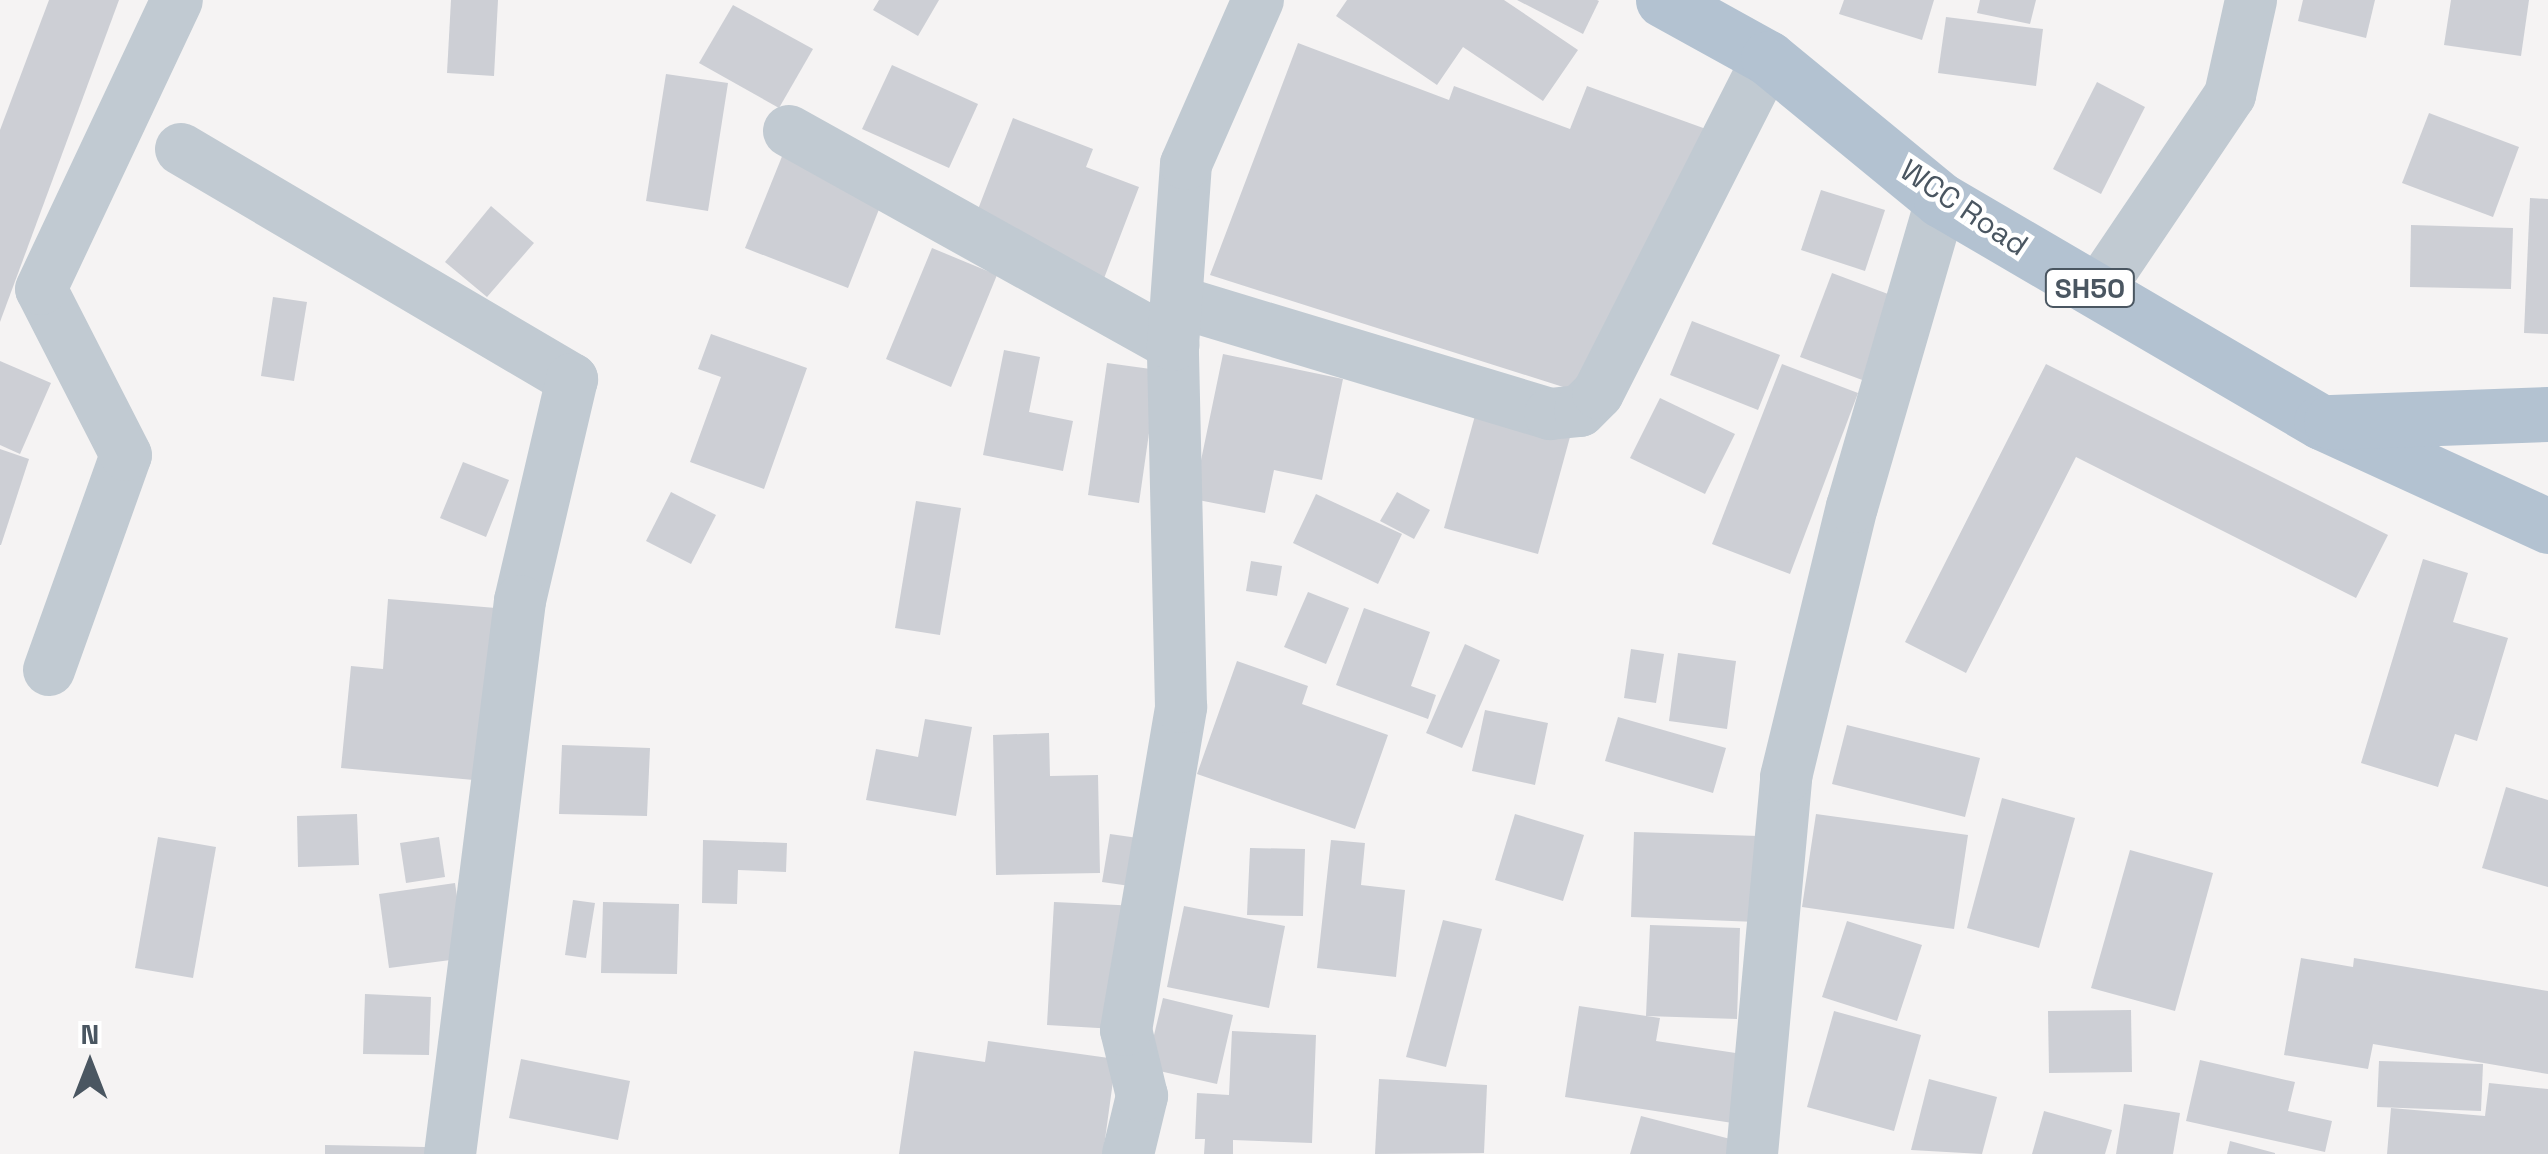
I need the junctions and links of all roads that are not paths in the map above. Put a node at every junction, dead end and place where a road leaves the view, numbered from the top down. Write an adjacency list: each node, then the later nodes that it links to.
1 (177, 0): 14 (street)
2 (1258, 0): 10 (street)
3 (1663, 0): 5 (main road, WCC Road / SH50)
4 (2252, 0): 9 (street)
5 (1768, 58): 8 (main road, WCC Road / SH50); 10 (street)
6 (789, 131): 10 (street)
7 (181, 149): 15 (street)
8 (1940, 200): 9 (main road, WCC Road / SH50); 17 (street)
9 (2097, 292): 12 (main road, WCC Road / SH50)
10 (1176, 323): 16 (street)
11 (2548, 414): 12 (main road)
12 (2320, 422): 13 (main road, WCC Road / SH50)
13 (2548, 526)
14 (49, 670)
15 (450, 1154)
16 (1128, 1154)
17 (1752, 1154)

